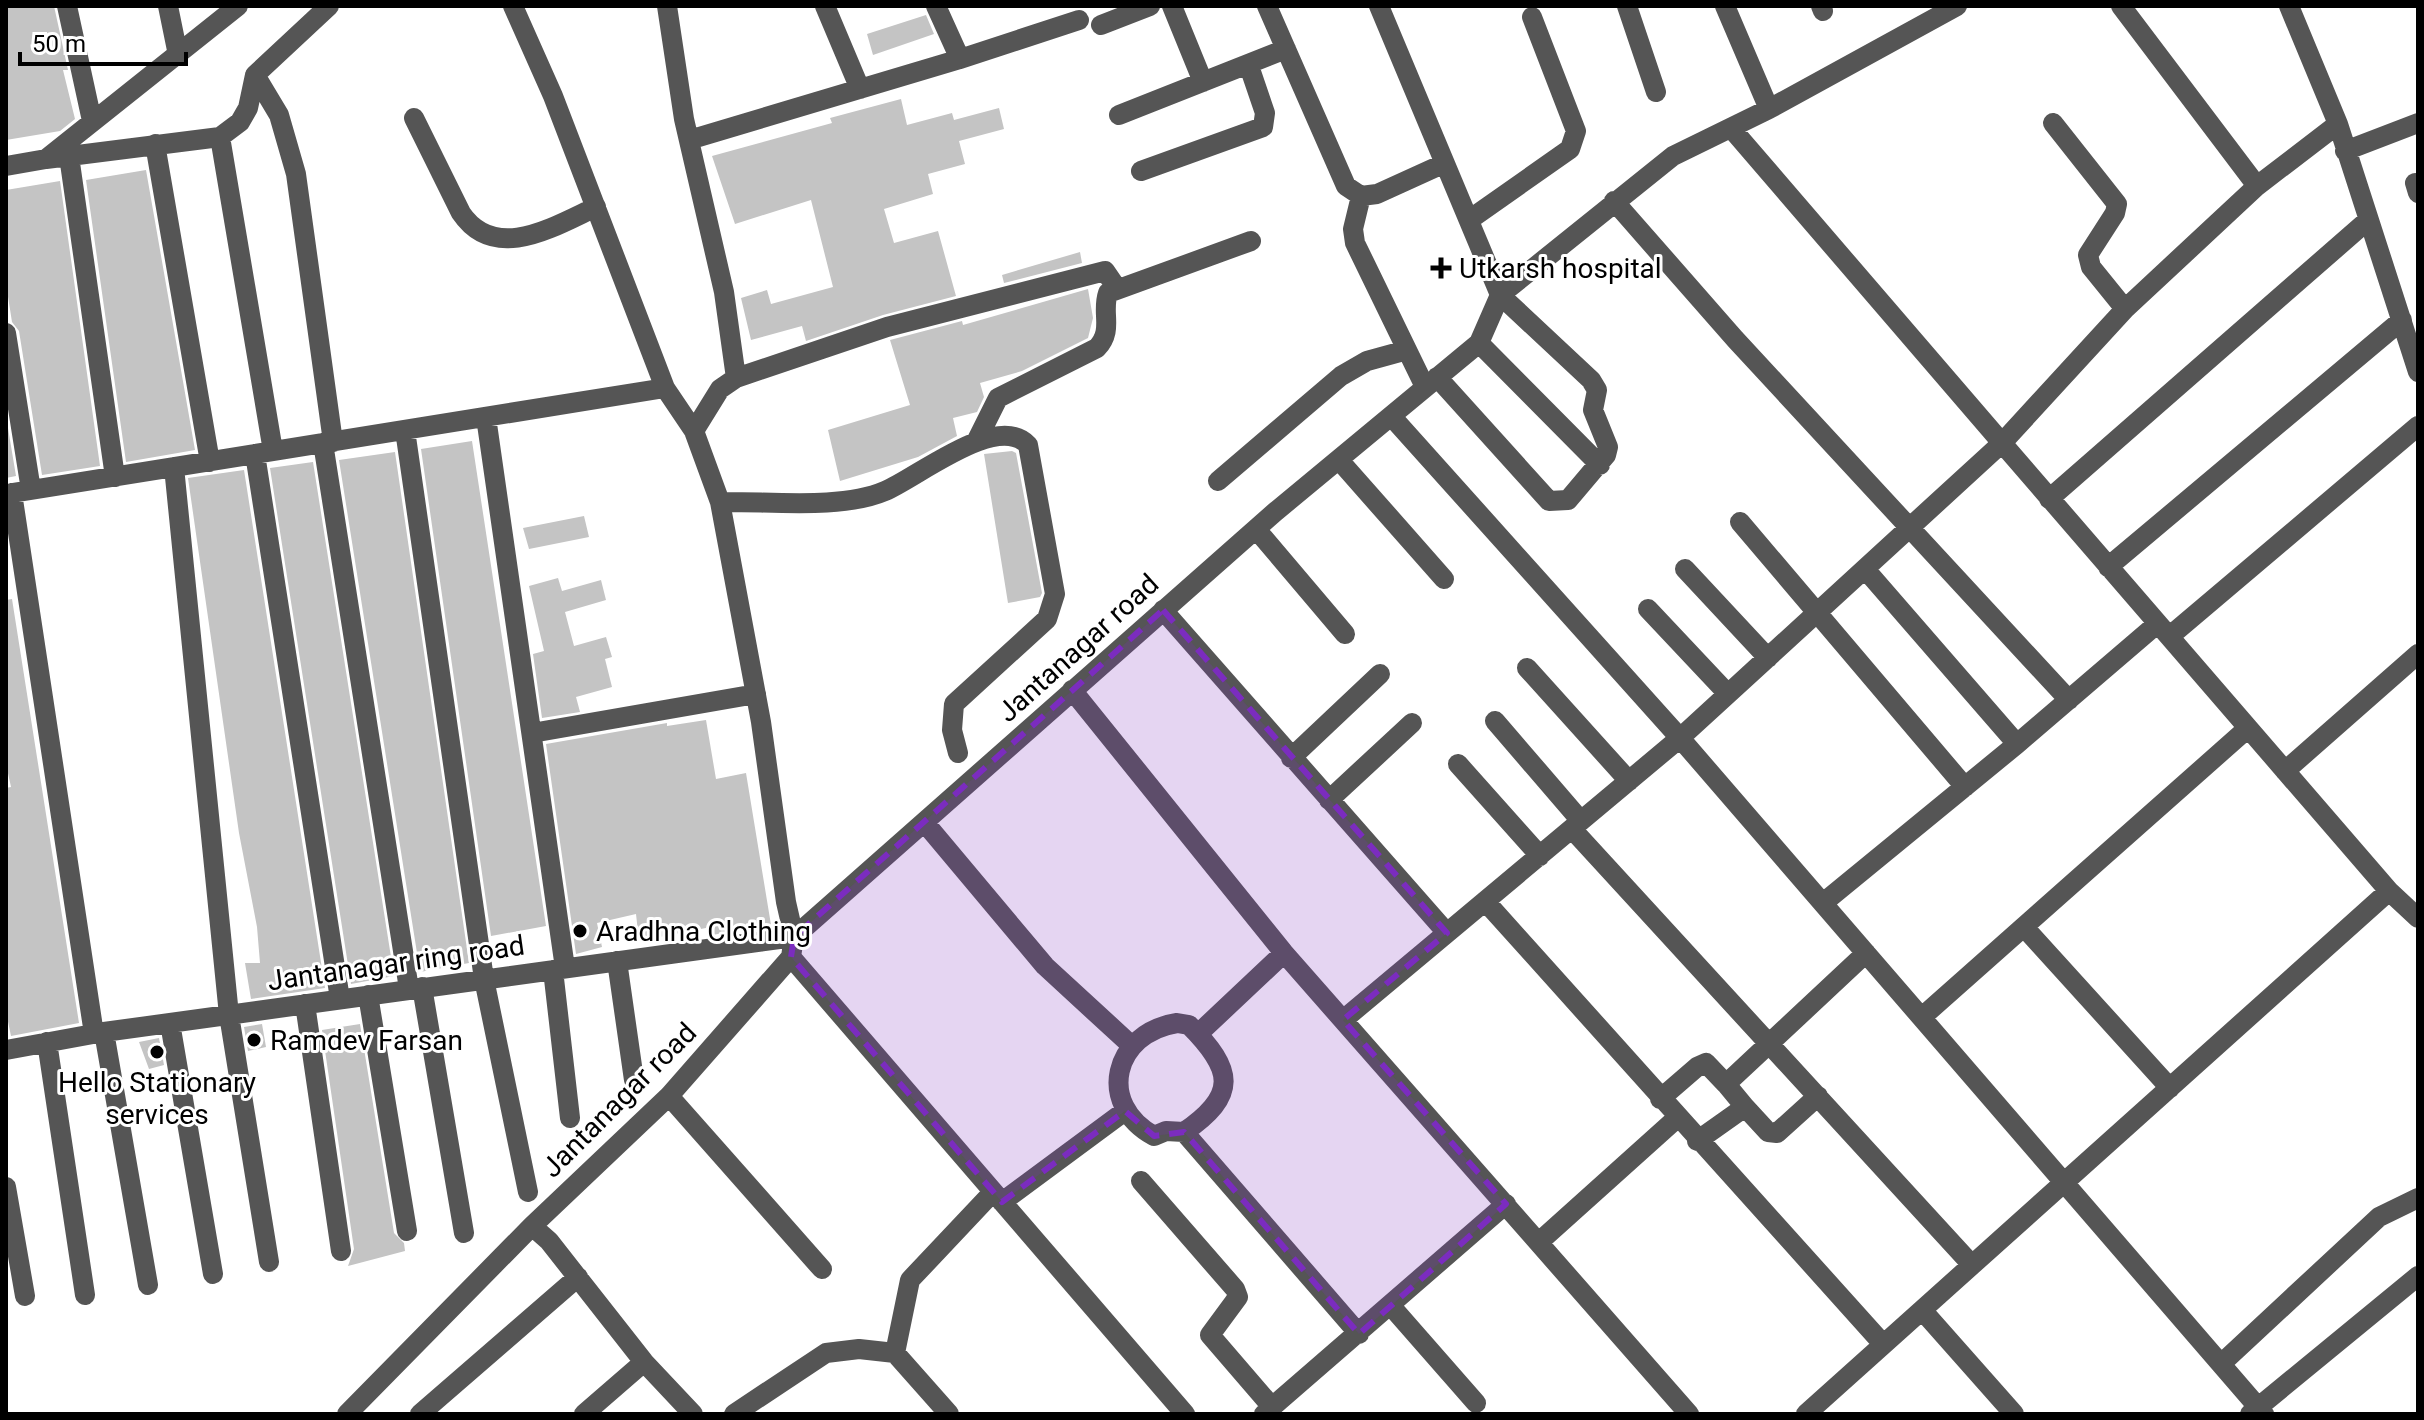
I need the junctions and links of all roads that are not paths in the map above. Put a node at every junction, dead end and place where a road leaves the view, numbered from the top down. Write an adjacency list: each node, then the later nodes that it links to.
1 (67, 6): 32 (street)
2 (168, 6): 22 (street)
3 (238, 6): 22 (street)
4 (329, 6): 25 (street)
5 (513, 6): 49 (street)
6 (667, 6): 38 (street)
7 (825, 6): 27 (street)
8 (936, 6): 23 (street)
9 (1150, 6): 20 (street)
10 (1172, 6): 26 (street)
11 (1267, 6): 21 (street)
12 (1379, 6): 43 (street)
13 (1627, 6): 28 (street)
14 (1725, 6): 29 (street)
15 (1957, 6): 29 (street)
16 (2121, 6): 46 (street)
17 (2289, 6): 35 (street)
18 (1532, 17): 50 (street)
19 (1079, 20): 23 (street)
20 (1101, 25)
21 (1286, 49): 24 (street); 47 (street)
22 (178, 55): 32 (street)
23 (960, 59): 27 (street)
24 (1249, 66): 26 (street); 45 (street)
25 (255, 75): 37 (street); 71 (street)
26 (1203, 82): 30 (street)
27 (860, 89): 38 (street)
28 (1656, 92)
29 (1769, 109): 36 (street)
30 (1119, 115)
31 (414, 118): 49 (street)
32 (92, 121): 42 (street)
33 (2053, 123): 56 (street)
34 (2418, 123): 40 (street)
35 (2338, 124): 40 (street); 46 (street)
36 (1731, 128): 48 (street); 72 (street)
37 (220, 137): 39 (street); 73 (street)
38 (689, 140): 62 (street)
39 (155, 144): 41 (street); 75 (street)
40 (2345, 151): 51 (street)
41 (69, 156): 42 (street); 78 (street)
42 (46, 159): 44 (street)
43 (1443, 164): 47 (street); 50 (street)
44 (6, 166)
45 (1141, 171)
46 (2257, 186): 56 (street)
47 (1361, 196): 60 (street)
48 (1614, 201): 54 (street); 85 (street)
49 (596, 207): 64 (street)
50 (1469, 220): 54 (street)
51 (2367, 221): 57 (street); 81 (street)
52 (1251, 241): 53 (street)
53 (1116, 287): 62 (street); 70 (street)
54 (1500, 295): 59 (street, Jantanagar road); 76 (street)
55 (2418, 301): 57 (street)
56 (2125, 309): 72 (street)
57 (2400, 314): 61 (street); 86 (street)
58 (6, 333): 80 (street)
59 (1479, 343): 63 (street, Jantanagar road); 76 (street)
60 (1407, 350): 63 (street); 79 (street)
61 (2418, 372)
62 (736, 378): 69 (street)
63 (1431, 382): 66 (street, Jantanagar road); 76 (street)
64 (665, 388): 65 (street); 69 (street)
65 (486, 417): 68 (street); 106 (street)
66 (1392, 417): 74 (street, Jantanagar road); 107 (street)
67 (2418, 426): 93 (street)
68 (405, 430): 71 (street); 130 (street)
69 (694, 431): 82 (street)
70 (977, 440): 82 (street); 109 (street)
71 (328, 442): 73 (street); 131 (street)
72 (2002, 443): 81 (street); 85 (street)
73 (264, 453): 75 (street); 133 (street)
74 (1339, 460): 84 (street, Jantanagar road); 89 (street)
75 (210, 462): 77 (street)
76 (1600, 465)
77 (174, 467): 78 (street); 135 (street)
78 (115, 477): 80 (street)
79 (1218, 481)
80 (16, 493): 139 (street)
81 (2049, 499): 86 (street)
82 (720, 502): 100 (street)
83 (1740, 522): 92 (street)
84 (1256, 529): 91 (street, Jantanagar road); 94 (street)
85 (1910, 530): 88 (street); 102 (street)
86 (2108, 567): 93 (street)
87 (1685, 569): 96 (street)
88 (1865, 569): 92 (street); 108 (street)
89 (1444, 579)
90 (1648, 609): 101 (street)
91 (1163, 610): 99 (street, Jantanagar road); 110 (street)
92 (1815, 613): 96 (street); 114 (street)
93 (2164, 630): 102 (street); 105 (street)
94 (1345, 634)
95 (2418, 654): 112 (street)
96 (1768, 658): 101 (street)
97 (1527, 668): 113 (street)
98 (1380, 674): 110 (street)
99 (1072, 690): 116 (street, Jantanagar road); 126 (street)
100 (756, 694): 106 (street); 125 (street)
101 (1728, 694): 107 (street)
102 (2069, 700): 108 (street)
103 (1495, 721): 117 (street)
104 (1412, 723): 115 (street)
105 (2248, 728): 112 (street); 123 (street)
106 (532, 733): 129 (street)
107 (1680, 738): 113 (street); 121 (street)
108 (2017, 744): 114 (street)
109 (958, 753)
110 (1291, 758): 115 (street)
111 (1458, 764): 118 (street)
112 (2285, 771): 119 (street)
113 (1629, 781): 117 (street)
114 (1965, 787): 121 (street)
115 (1329, 800): 124 (street)
116 (925, 823): 125 (street, Jantanagar road); 143 (street)
117 (1576, 825): 118 (street); 141 (street)
118 (1540, 856): 120 (street)
119 (2389, 891): 122 (street); 147 (street)
120 (1485, 901): 124 (street); 150 (street)
121 (1823, 903): 127 (street)
122 (2418, 918)
123 (2024, 927): 136 (street); 147 (street)
124 (1447, 933): 137 (street)
125 (792, 947): 128 (street, Jantanagar ring road); 148 (street, Jantanagar road); 161 (street)
126 (1284, 953): 137 (street); 140 (street)
127 (1866, 953): 136 (street); 141 (street)
128 (617, 961): 129 (street, Jantanagar ring road); 145 (street)
129 (559, 969): 130 (street, Jantanagar ring road); 153 (street)
130 (484, 979): 131 (street, Jantanagar ring road); 160 (street)
131 (416, 988): 132 (street, Jantanagar ring road); 166 (street)
132 (368, 995): 133 (street, Jantanagar ring road); 165 (street)
133 (340, 999): 134 (street, Jantanagar ring road)
134 (305, 1004): 135 (street, Jantanagar ring road); 168 (street)
135 (229, 1015): 138 (street, Jantanagar ring road); 169 (street)
136 (1922, 1017): 158 (street)
137 (1343, 1020): 163 (street)
138 (170, 1023): 139 (street, Jantanagar ring road); 172 (street)
139 (99, 1033): 142 (street, Jantanagar ring road); 175 (street)
140 (1198, 1034): 143 (street); 155 (street)
141 (1767, 1041): 146 (street); 149 (street)
142 (47, 1042): 144 (street, Jantanagar ring road); 176 (street)
143 (1132, 1046): 152 (street)
144 (6, 1050)
145 (634, 1080)
146 (1726, 1084): 150 (street); 151 (street)
147 (2170, 1088): 158 (street)
148 (669, 1096): 164 (street, Jantanagar road); 171 (street)
149 (1818, 1096): 151 (street); 170 (street)
150 (1660, 1099): 154 (street)
151 (1745, 1107): 156 (street)
152 (1125, 1111): 155 (street); 161 (street)
153 (570, 1118)
154 (1677, 1118): 156 (street); 167 (street)
155 (1184, 1132): 180 (street)
156 (1697, 1141): 181 (street)
157 (1141, 1181): 186 (street)
158 (2065, 1181): 170 (street); 184 (street)
159 (6, 1187): 177 (street)
160 (528, 1192)
161 (998, 1197): 182 (street); 194 (street)
162 (2418, 1198): 184 (street)
163 (1506, 1204): 167 (street); 178 (street)
164 (532, 1226): 174 (street); 188 (street, Jantanagar road)
165 (407, 1231)
166 (464, 1233)
167 (1539, 1242): 195 (street)
168 (341, 1251)
169 (269, 1262)
170 (1972, 1265): 179 (street)
171 (822, 1269)
172 (213, 1274)
173 (2418, 1276): 187 (street)
174 (578, 1277): 183 (street); 189 (street)
175 (148, 1285)
176 (85, 1295)
177 (25, 1296)
178 (1391, 1306): 180 (street); 185 (street)
179 (1922, 1310): 181 (street); 197 (street)
180 (1359, 1334): 186 (street)
181 (1883, 1344): 196 (street)
182 (895, 1353): 192 (street); 193 (street)
183 (644, 1362): 190 (street); 191 (street)
184 (2221, 1364): 187 (street)
185 (1476, 1403)
186 (1268, 1411)
187 (2257, 1412)
188 (347, 1414)
189 (420, 1414)
190 (584, 1414)
191 (693, 1414)
192 (734, 1414)
193 (949, 1414)
194 (1185, 1414)
195 (1689, 1414)
196 (1806, 1414)
197 (2014, 1414)

